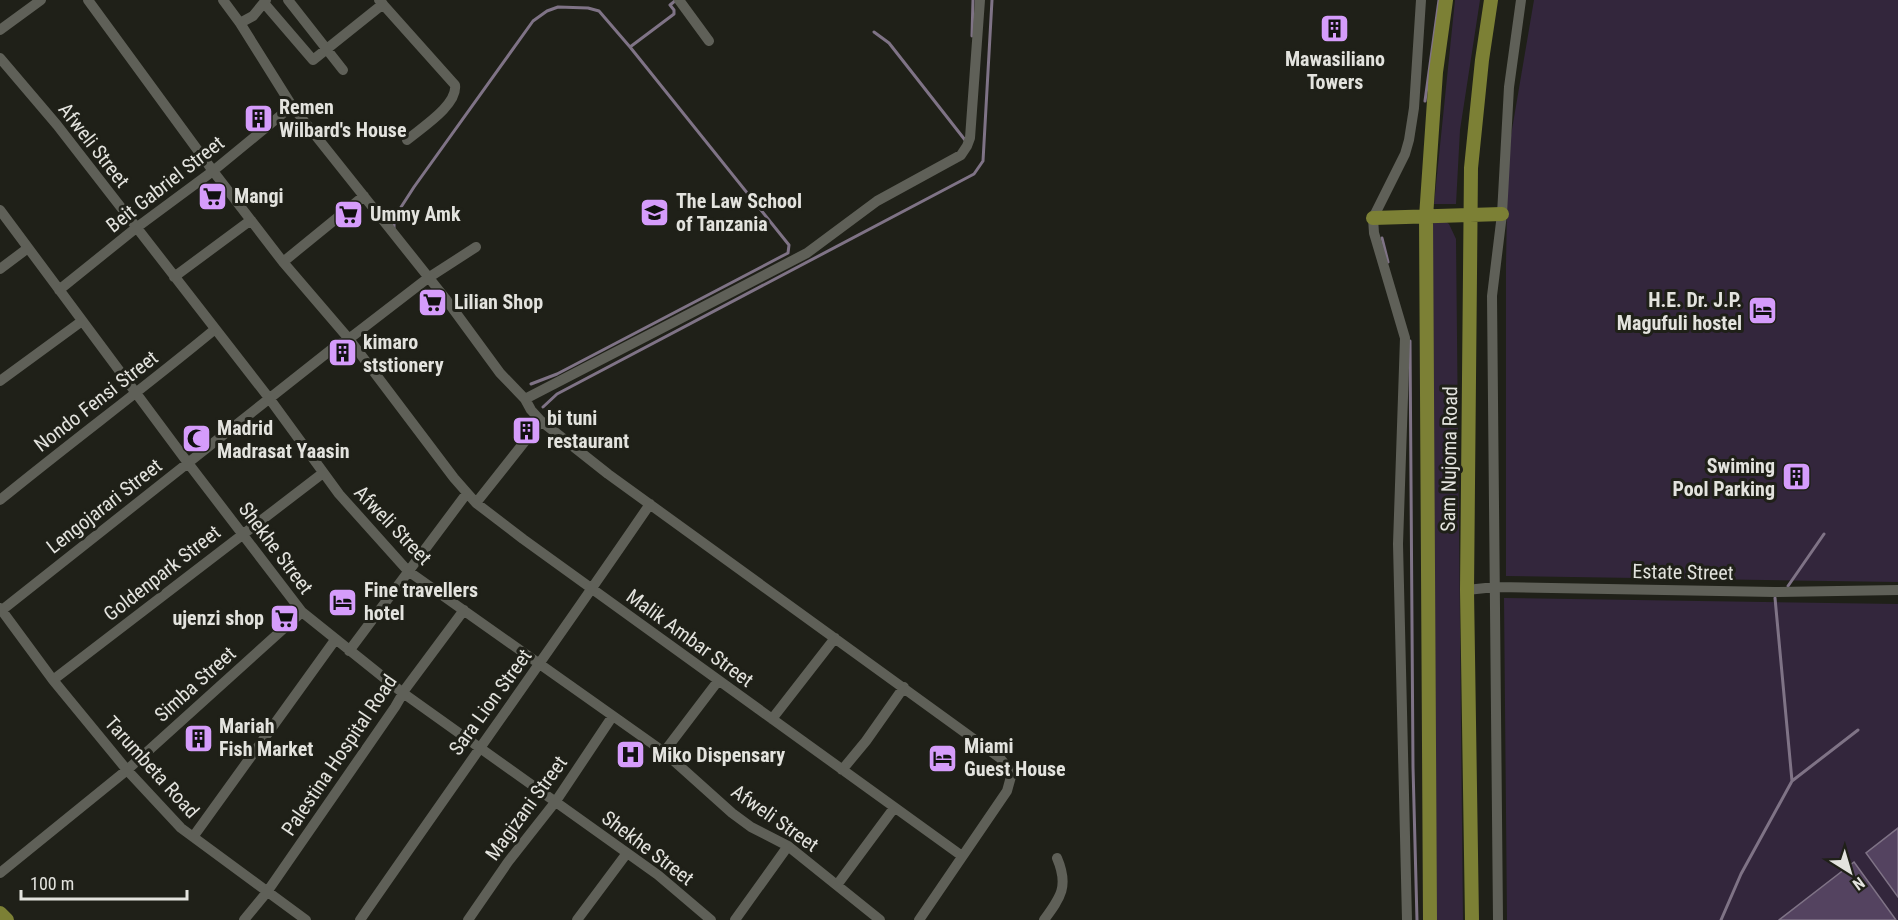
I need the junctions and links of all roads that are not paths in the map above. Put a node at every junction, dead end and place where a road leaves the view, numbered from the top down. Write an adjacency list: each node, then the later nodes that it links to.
1 (41, 0): 14 (street)
2 (88, 0): 21 (street, Malik Ambar Street)
3 (223, 0): 13 (street)
4 (288, 0): 16 (street)
5 (679, 0): 15 (street)
6 (980, 0): 43 (street)
7 (1420, 0): 27 (street)
8 (1446, 0): 26 (main road, Sam Nujoma Road)
9 (1491, 0): 24 (main road, Sam Nujoma Road)
10 (1521, 0): 25 (street)
11 (265, 1): 13 (street); 16 (street)
12 (381, 2): 16 (street); 20 (street)
13 (240, 23): 19 (street)
14 (0, 30)
15 (710, 41)
16 (328, 49): 18 (street)
17 (0, 58): 29 (street, Afweli Street)
18 (343, 70)
19 (291, 106): 21 (street, Beit Gabriel Street); 22 (street)
20 (407, 140)
21 (213, 171): 28 (street, Malik Ambar Street); 29 (street, Beit Gabriel Street)
22 (364, 196): 32 (street); 35 (street)
23 (0, 210): 31 (street, Shekhe Street)
24 (1471, 214): 25 (main road); 26 (main road); 55 (main road, Sam Nujoma Road)
25 (1502, 214): 53 (street)
26 (1426, 217): 27 (main road); 98 (main road, Sam Nujoma Road)
27 (1373, 218): 97 (street)
28 (251, 220): 32 (street, Malik Ambar Street); 34 (street)
29 (135, 228): 34 (street, Afweli Street); 36 (street, Beit Gabriel Street)
30 (476, 247): 35 (street, Lengojarari Street)
31 (28, 248): 33 (street); 36 (street, Shekhe Street)
32 (283, 262): 39 (street, Malik Ambar Street)
33 (0, 269)
34 (174, 277): 38 (street, Afweli Street)
35 (428, 278): 39 (street, Lengojarari Street); 43 (street)
36 (59, 290): 37 (street, Shekhe Street)
37 (82, 321): 40 (street); 41 (street, Shekhe Street)
38 (214, 330): 41 (street, Nondo Fensi Street); 42 (street, Afweli Street)
39 (349, 339): 42 (street, Lengojarari Street); 47 (street, Malik Ambar Street)
40 (0, 381)
41 (137, 394): 45 (street, Shekhe Street); 48 (street, Nondo Fensi Street)
42 (269, 398): 45 (street, Lengojarari Street); 46 (street, Afweli Street)
43 (525, 399): 44 (street)
44 (541, 421): 49 (street); 50 (street)
45 (188, 463): 51 (street, Shekhe Street); 57 (street, Lengojarari Street)
46 (323, 472): 51 (street, Goldenpark Street); 52 (street, Afweli Street)
47 (467, 493): 49 (street, Malik Ambar Street); 52 (street)
48 (0, 500)
49 (476, 503): 54 (street, Malik Ambar Street)
50 (650, 504): 54 (street, Sara Lion Street); 60 (street)
51 (243, 533): 59 (street, Shekhe Street); 64 (street, Goldenpark Street)
52 (408, 571): 58 (street, Afweli Street); 62 (street)
53 (1495, 587): 55 (street, Estate Street); 56 (street, Estate Street); 100 (street)
54 (592, 588): 63 (street, Sara Lion Street); 65 (street, Malik Ambar Street)
55 (1467, 590): 99 (main road, Sam Nujoma Road)
56 (1898, 590)
57 (1, 609): 64 (street, Tarumbeta Road)
58 (464, 610): 63 (street, Afweli Street); 67 (street, Palestina Hospital Road)
59 (302, 612): 61 (street, Shekhe Street); 72 (street, Simba Street)
60 (835, 638): 66 (street); 69 (street)
61 (335, 640): 62 (street, Shekhe Street); 76 (street)
62 (349, 651): 67 (street, Shekhe Street)
63 (539, 665): 68 (street, Afweli Street); 70 (street, Sara Lion Street)
64 (53, 680): 72 (street, Tarumbeta Road)
65 (718, 681): 69 (street, Malik Ambar Street); 71 (street)
66 (904, 687): 73 (street); 79 (street)
67 (403, 693): 70 (street, Shekhe Street); 83 (street, Palestina Hospital Road)
68 (612, 717): 71 (street, Afweli Street); 74 (street, Magizani Street)
69 (772, 719): 73 (street, Malik Ambar Street)
70 (480, 747): 74 (street, Shekhe Street); 89 (street, Sara Lion Street)
71 (663, 752): 77 (street, Afweli Street)
72 (127, 770): 76 (street, Tarumbeta Road); 81 (street, Simba Street)
73 (842, 771): 75 (street, Malik Ambar Street)
74 (556, 801): 78 (street, Shekhe Street); 90 (street, Magizani Street)
75 (894, 808): 79 (street, Malik Ambar Street); 82 (street)
76 (193, 837): 83 (street, Tarumbeta Road)
77 (788, 846): 82 (street, Afweli Street); 93 (street)
78 (627, 853): 85 (street, Shekhe Street); 91 (street)
79 (962, 856): 95 (street)
80 (1057, 858): 96 (street)
81 (0, 873)
82 (837, 885): 94 (street, Afweli Street)
83 (267, 892): 87 (street, Palestina Hospital Road); 88 (street, Tarumbeta Road)
84 (0, 913): 86 (main road)
85 (698, 916): 92 (street, Shekhe Street)
86 (7, 920)
87 (244, 920)
88 (306, 920)
89 (360, 920)
90 (468, 920)
91 (577, 920)
92 (711, 920)
93 (735, 920)
94 (880, 920)
95 (919, 920)
96 (1044, 920)
97 (1407, 920)
98 (1430, 920)
99 (1472, 920)
100 (1498, 920)

